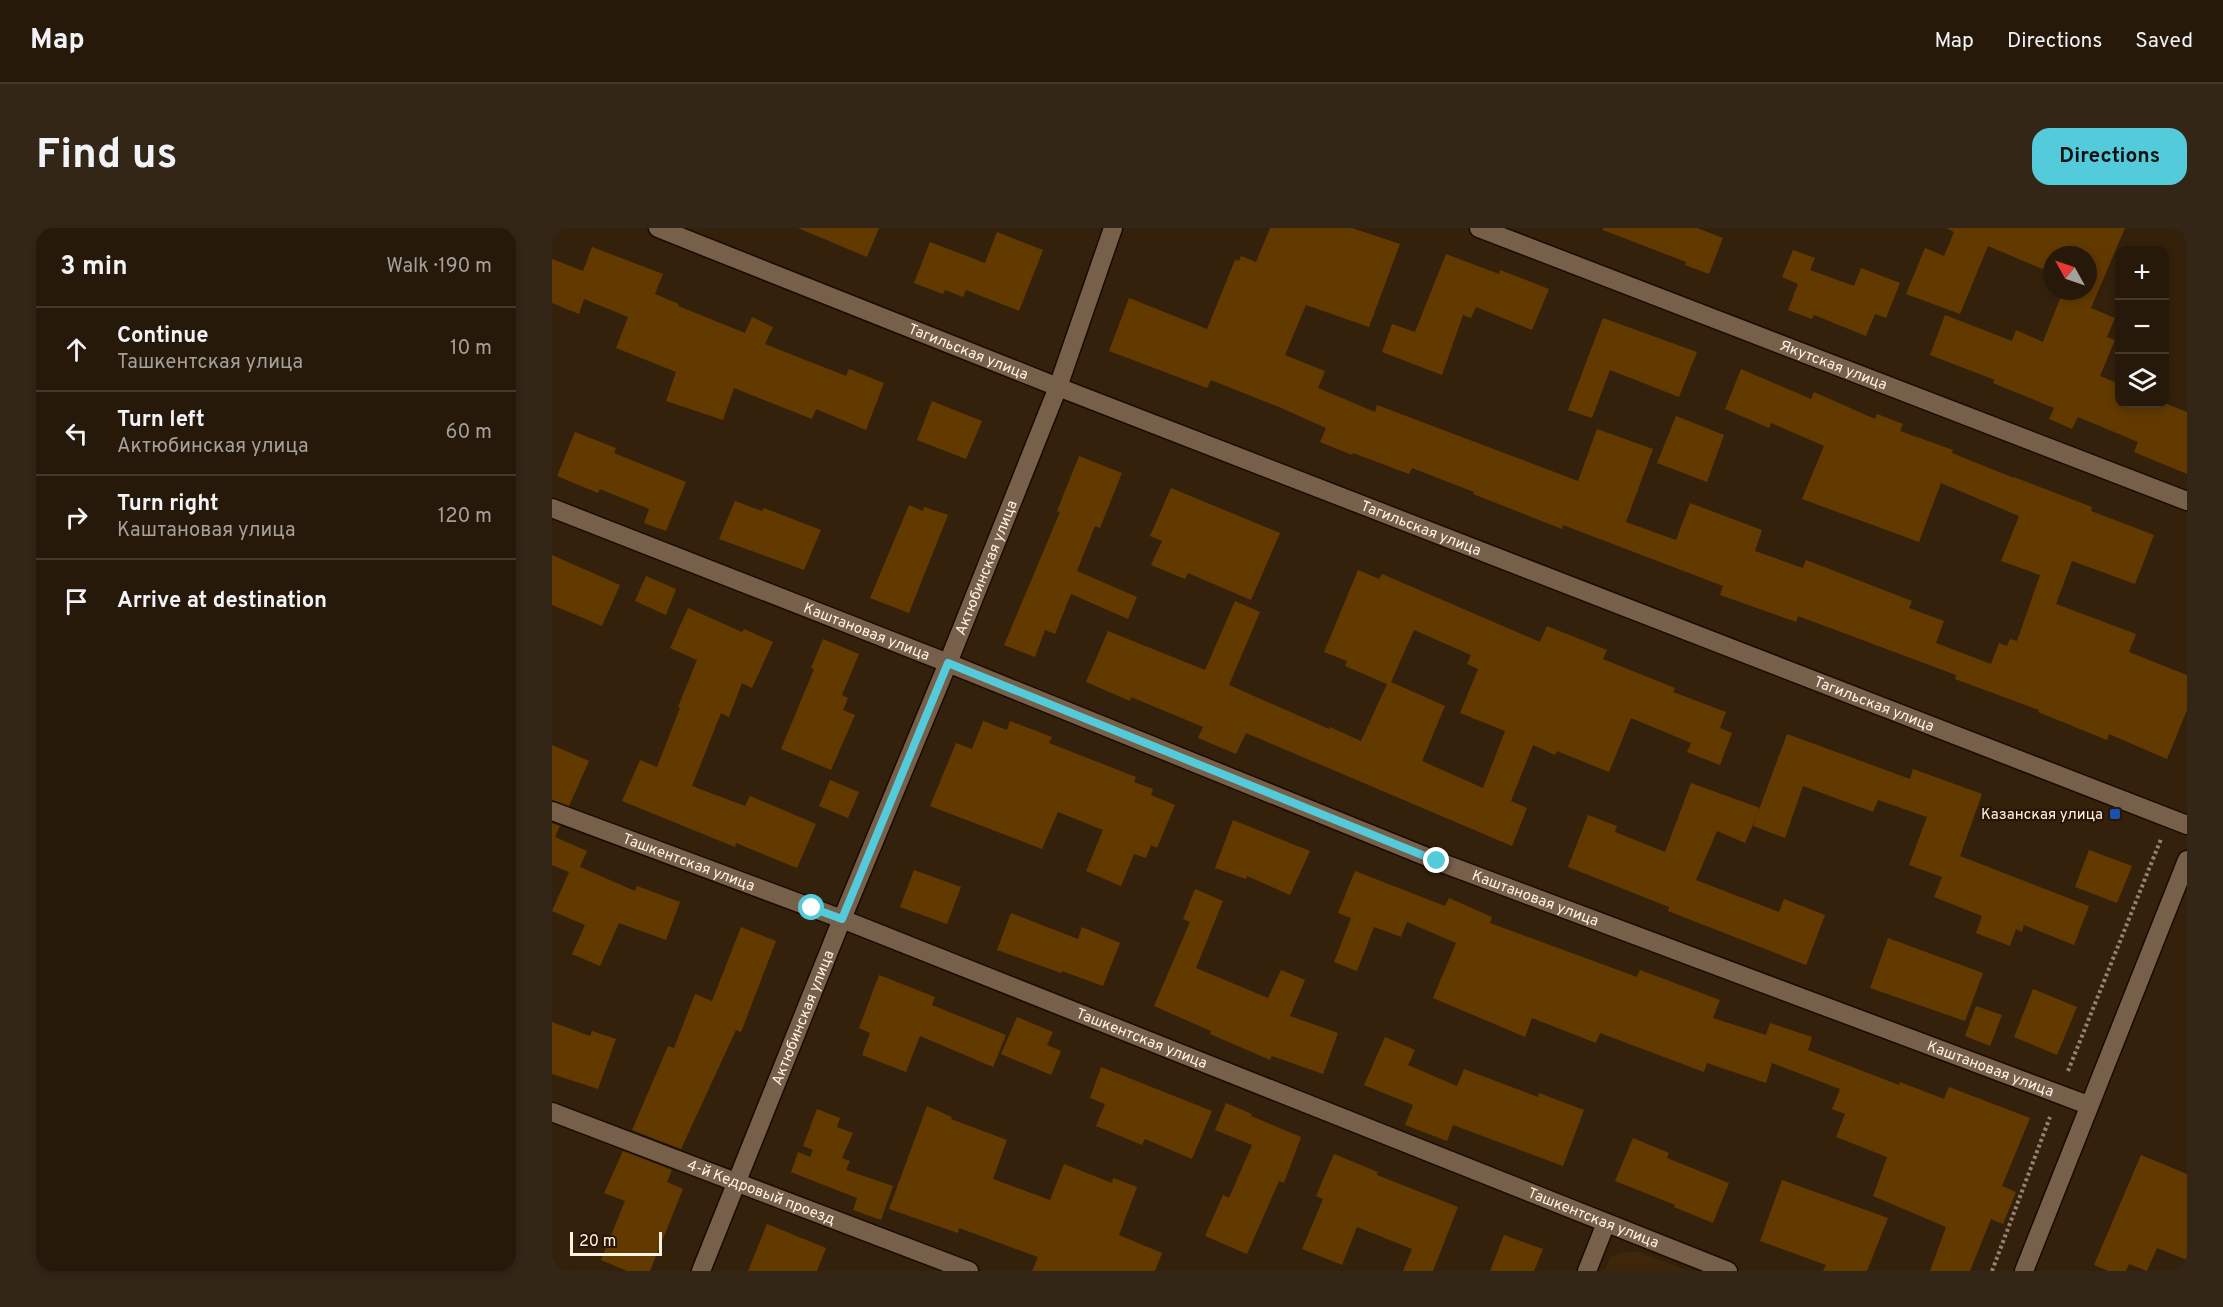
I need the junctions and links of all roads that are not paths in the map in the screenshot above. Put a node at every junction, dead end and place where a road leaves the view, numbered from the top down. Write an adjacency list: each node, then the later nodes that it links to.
1 (658, 228): 4 (street, Тагильская улица)
2 (1113, 228): 4 (street, Актюбинская улица)
3 (1479, 228): 5 (street, Якутская улица)
4 (1058, 387): 7 (street, Актюбинская улица); 9 (street, Тагильская улица)
5 (2187, 501)
6 (552, 508): 7 (street, Каштановая улица)
7 (948, 663): 11 (street, Актюбинская улица); 12 (street, Каштановая улица)
8 (552, 811): 11 (street, Ташкентская улица)
9 (2187, 825)
10 (2187, 860): 12 (street)
11 (842, 919): 14 (street, Актюбинская улица); 15 (street, Ташкентская улица)
12 (2088, 1104): 20 (street)
13 (552, 1112): 14 (street, 4-й Кедровый проезд)
14 (737, 1181): 16 (street, Актюбинская улица); 17 (street, 4-й Кедровый проезд)
15 (1606, 1223): 18 (street); 19 (street, Ташкентская улица)
16 (701, 1271)
17 (969, 1271)
18 (1587, 1271)
19 (1728, 1271)
20 (2024, 1271)

